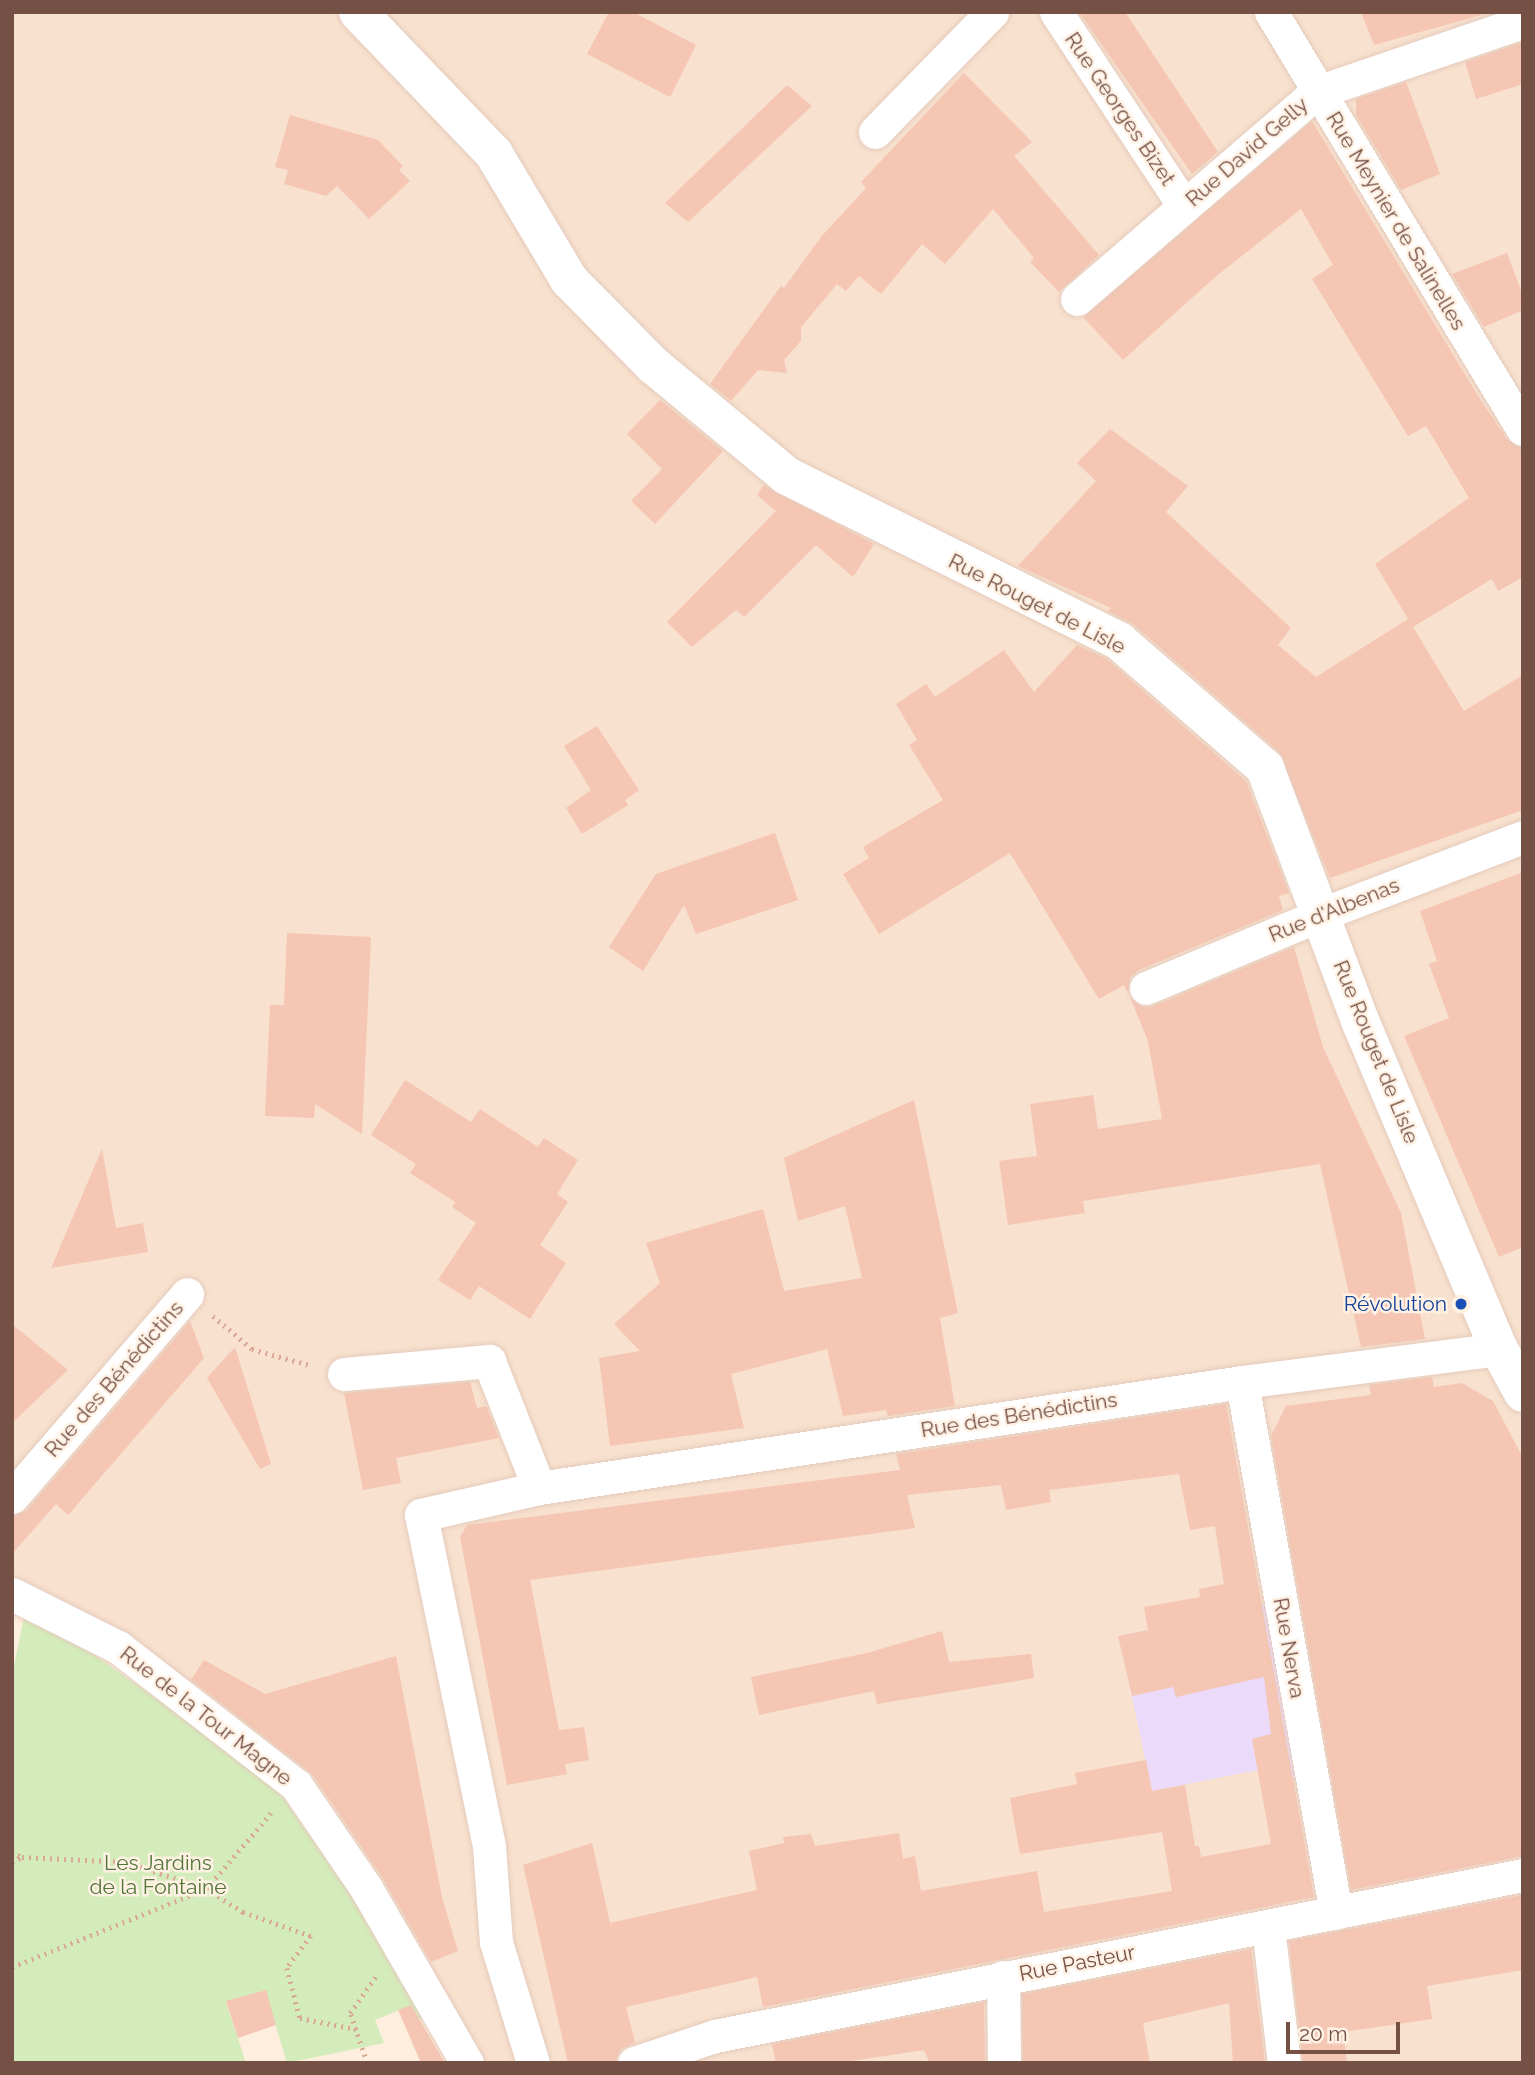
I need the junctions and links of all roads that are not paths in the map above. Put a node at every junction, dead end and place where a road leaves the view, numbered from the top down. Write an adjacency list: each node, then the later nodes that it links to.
1 (358, 12): 12 (street, Rue Rouget de Lisle)
2 (992, 12): 7 (street)
3 (1056, 12): 8 (street, Rue Georges Bizet)
4 (1270, 12): 6 (street, Rue Meynier de Salinelles)
5 (1523, 22): 6 (street, Rue David Gelly)
6 (1317, 92): 8 (street, Rue David Gelly); 10 (street, Rue Meynier de Salinelles)
7 (875, 132)
8 (1185, 206): 9 (street, Rue David Gelly)
9 (1077, 299)
10 (1523, 429)
11 (1523, 837): 12 (street, Rue d'Albenas)
12 (1322, 914): 13 (street, Rue d'Albenas); 15 (street, Rue Rouget de Lisle)
13 (1146, 988)
14 (187, 1294): 20 (street, Rue des Bénédictins)
15 (1499, 1349): 17 (street, Rue des Bénédictins); 18 (street, Rue Rouget de Lisle)
16 (344, 1374): 19 (street)
17 (1242, 1382): 19 (street, Rue des Bénédictins); 23 (street, Rue Nerva)
18 (1523, 1393)
19 (539, 1488): 28 (street, Rue des Bénédictins)
20 (12, 1497)
21 (12, 1594): 27 (street, Rue de la Tour Magne)
22 (1523, 1875): 23 (street, Rue Pasteur)
23 (1336, 1913): 24 (street, Rue Pasteur)
24 (1268, 1927): 25 (street, Rue Pasteur); 31 (street)
25 (1003, 1977): 26 (street, Rue Pasteur); 30 (street)
26 (715, 2049): 29 (street, Rue Pasteur)
27 (467, 2063)
28 (533, 2063)
29 (634, 2063)
30 (1004, 2063)
31 (1284, 2063)

